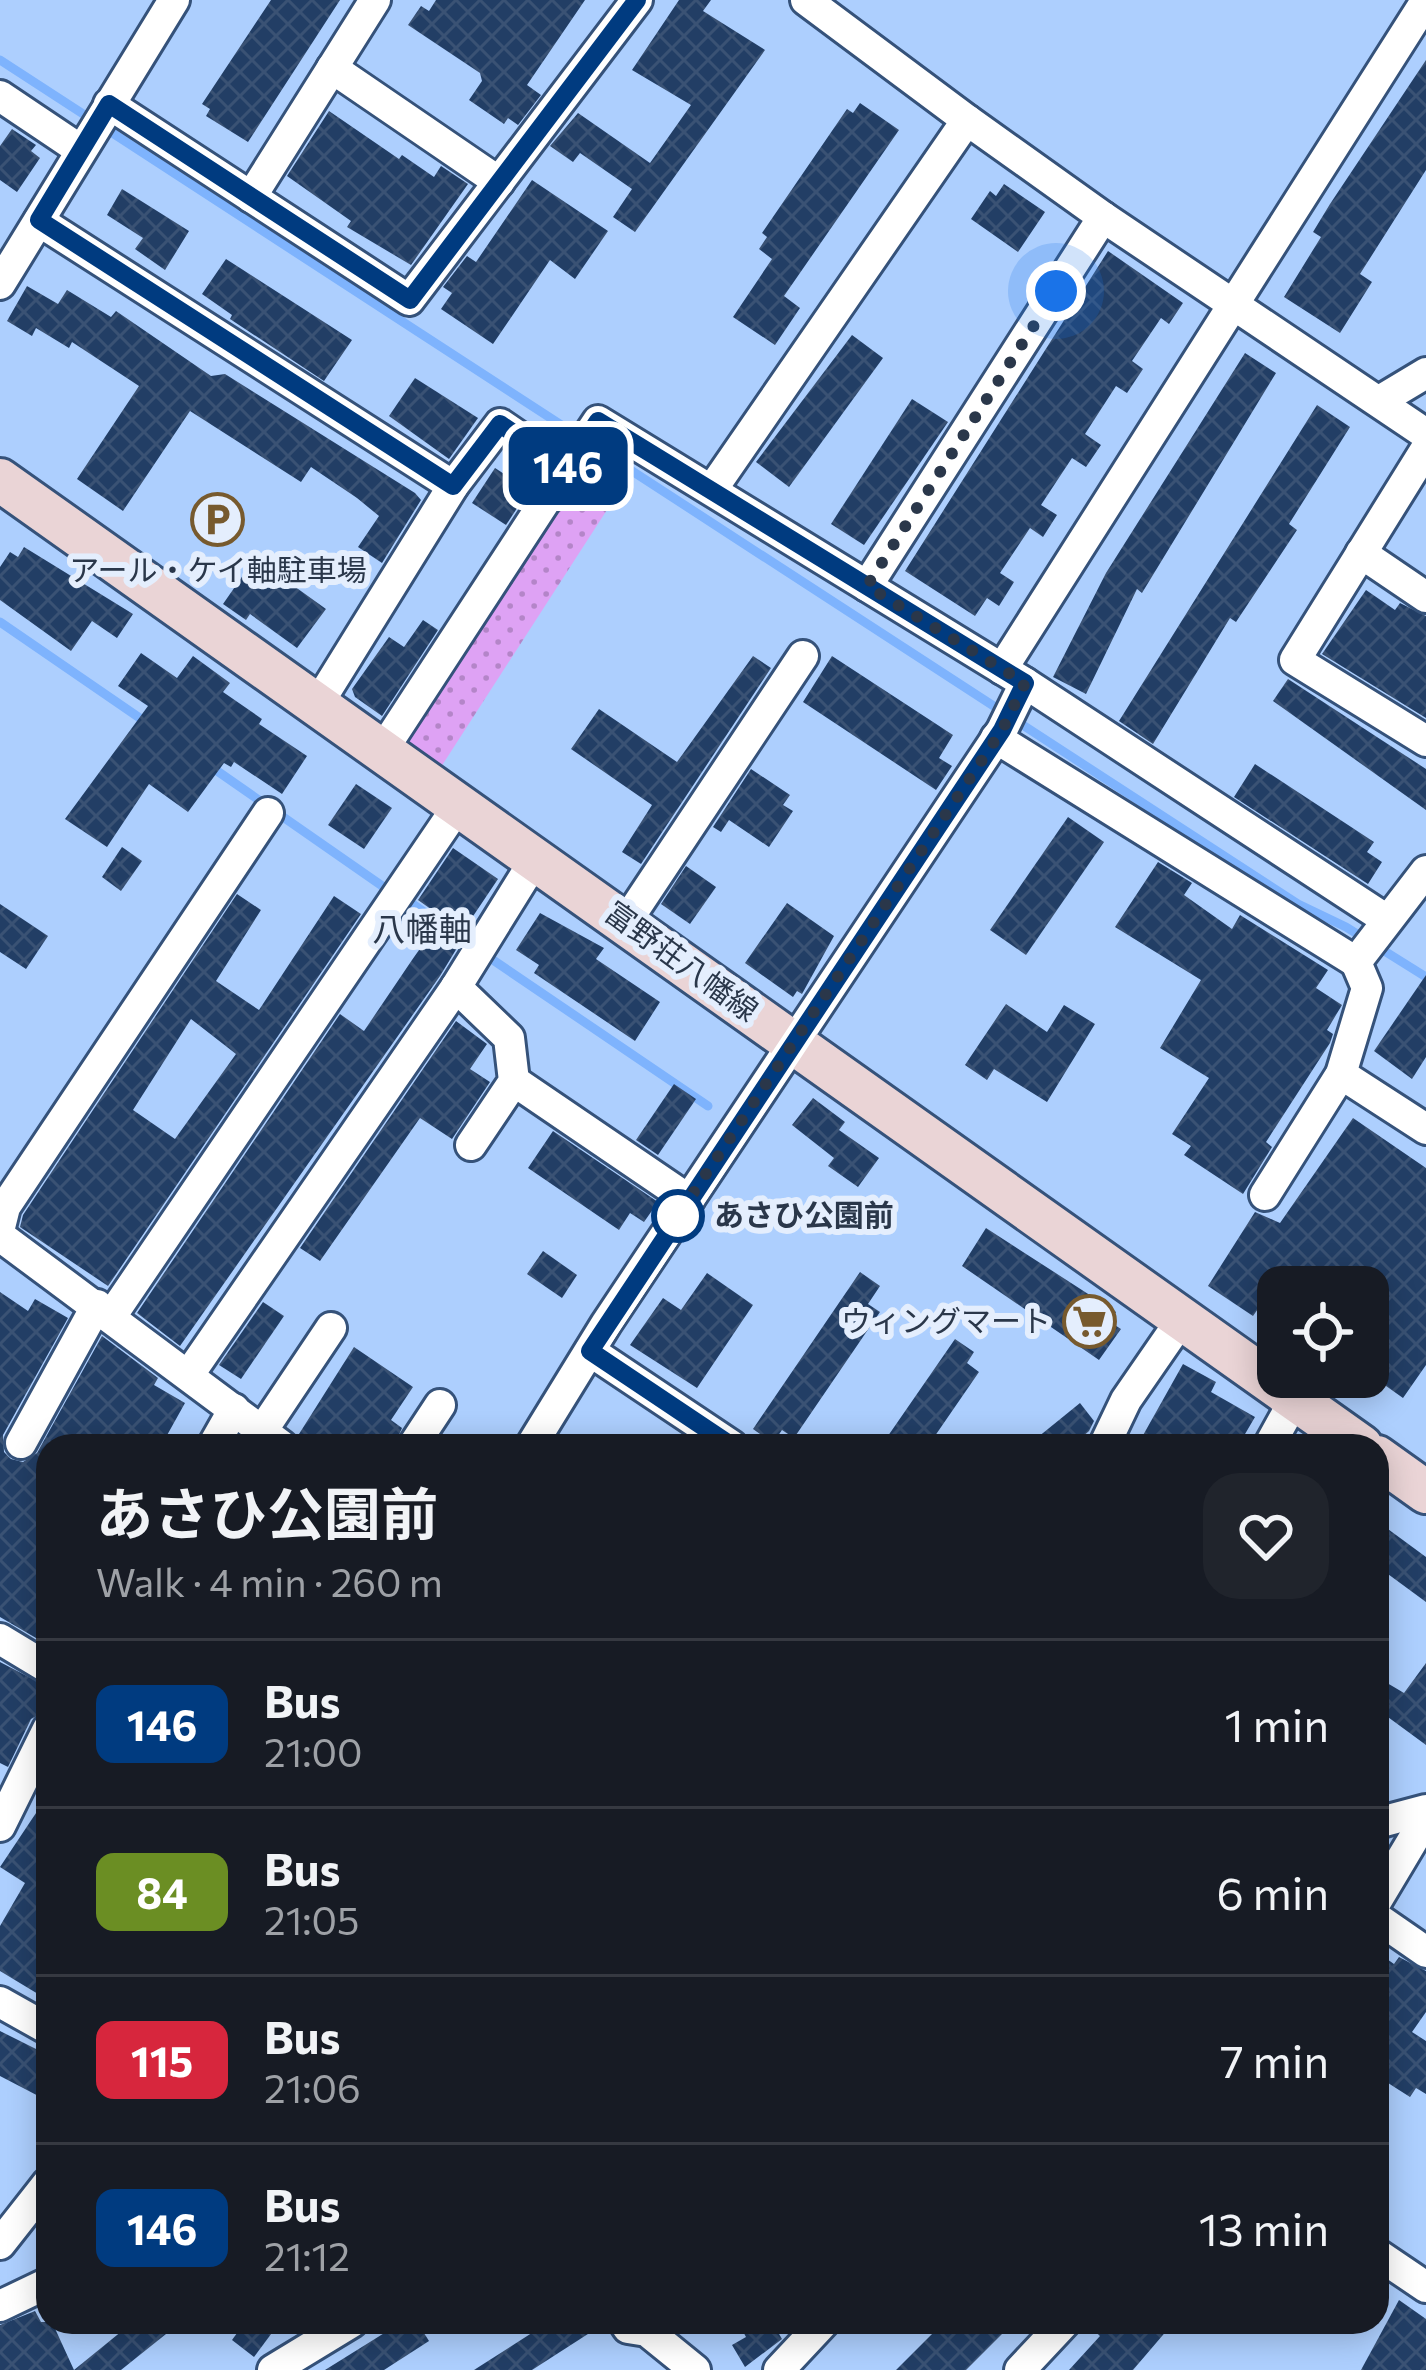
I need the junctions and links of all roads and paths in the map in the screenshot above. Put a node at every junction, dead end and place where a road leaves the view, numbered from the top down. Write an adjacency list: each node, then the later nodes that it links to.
1 (174, 0): 9 (street)
2 (375, 0): 6 (street)
3 (637, 0): 10 (street)
4 (806, 0): 8 (street)
5 (1426, 1): 15 (street)
6 (332, 68): 10 (street); 11 (street)
7 (0, 96): 9 (street)
8 (967, 120): 12 (street); 23 (street)
9 (93, 128): 11 (street); 13 (street)
10 (500, 182): 11 (street)
11 (251, 197)
12 (1103, 217): 15 (street); 25 (street)
13 (39, 220): 14 (street); 22 (street)
14 (0, 284)
15 (1231, 305): 17 (street); 28 (street)
16 (1426, 373): 17 (street)
17 (1381, 400): 18 (street)
18 (1426, 434)
19 (1426, 449): 24 (street)
20 (577, 452): 22 (street); 23 (street); 32 (street)
21 (0, 479): 29 (main road, 富野荘八幡線)
22 (453, 486): 29 (street)
23 (713, 488): 25 (street)
24 (1361, 553): 26 (street); 31 (street)
25 (867, 586): 28 (street)
26 (1426, 597)
27 (803, 656): 37 (street)
28 (1014, 684): 30 (street); 38 (street)
29 (319, 702): 32 (main road, 富野荘八幡線)
30 (999, 734): 38 (street); 40 (street)
31 (1426, 741)
32 (384, 748): 33 (main road, 富野荘八幡線)
33 (460, 803): 35 (main road, 富野荘八幡線); 48 (street)
34 (268, 813): 47 (street)
35 (536, 858): 37 (main road, 富野荘八幡線); 39 (street)
36 (1426, 871): 38 (street)
37 (626, 922): 40 (main road, 富野荘八幡線)
38 (1368, 942): 41 (street)
39 (456, 987): 42 (street); 52 (street)
40 (795, 1043): 46 (street); 49 (main road, 富野荘八幡線)
41 (1340, 1074): 43 (street); 45 (street)
42 (514, 1081): 44 (street); 46 (street)
43 (1426, 1129)
44 (471, 1145)
45 (1265, 1195)
46 (689, 1200): 51 (street)
47 (0, 1232): 48 (street)
48 (105, 1310): 52 (street); 65 (street)
49 (1184, 1316): 53 (main road, 富野荘八幡線); 62 (street)
50 (331, 1328): 58 (street)
51 (590, 1351): 60 (street); 61 (street)
52 (190, 1373): 55 (street)
53 (1294, 1399): 63 (street); 64 (main road, 富野荘八幡線)
54 (440, 1406): 59 (street)
55 (234, 1409): 56 (street); 57 (street)
56 (220, 1434)
57 (267, 1434)
58 (274, 1434)
59 (421, 1434)
60 (538, 1434)
61 (714, 1434)
62 (1110, 1434)
63 (1275, 1434)
64 (1344, 1434)
65 (21, 1443)
66 (1389, 1466): 67 (main road)
67 (1426, 1492)
68 (0, 1639): 69 (street)
69 (36, 1660)
70 (36, 1753): 73 (street)
71 (1426, 1814): 72 (street); 74 (street)
72 (1389, 1821)
73 (0, 1826)
74 (1389, 1879)
75 (1389, 1926): 76 (street)
76 (1426, 1952)
77 (0, 2002): 78 (street)
78 (36, 2023)
79 (36, 2195): 80 (street)
80 (4, 2228)
81 (1389, 2262): 82 (street)
82 (1426, 2287)
83 (36, 2289): 84 (street)
84 (0, 2306)
85 (332, 2334): 89 (street)
86 (651, 2334): 90 (street)
87 (812, 2334): 91 (street)
88 (1054, 2334): 92 (street)
89 (273, 2370)
90 (695, 2370)
91 (778, 2370)
92 (1020, 2370)

